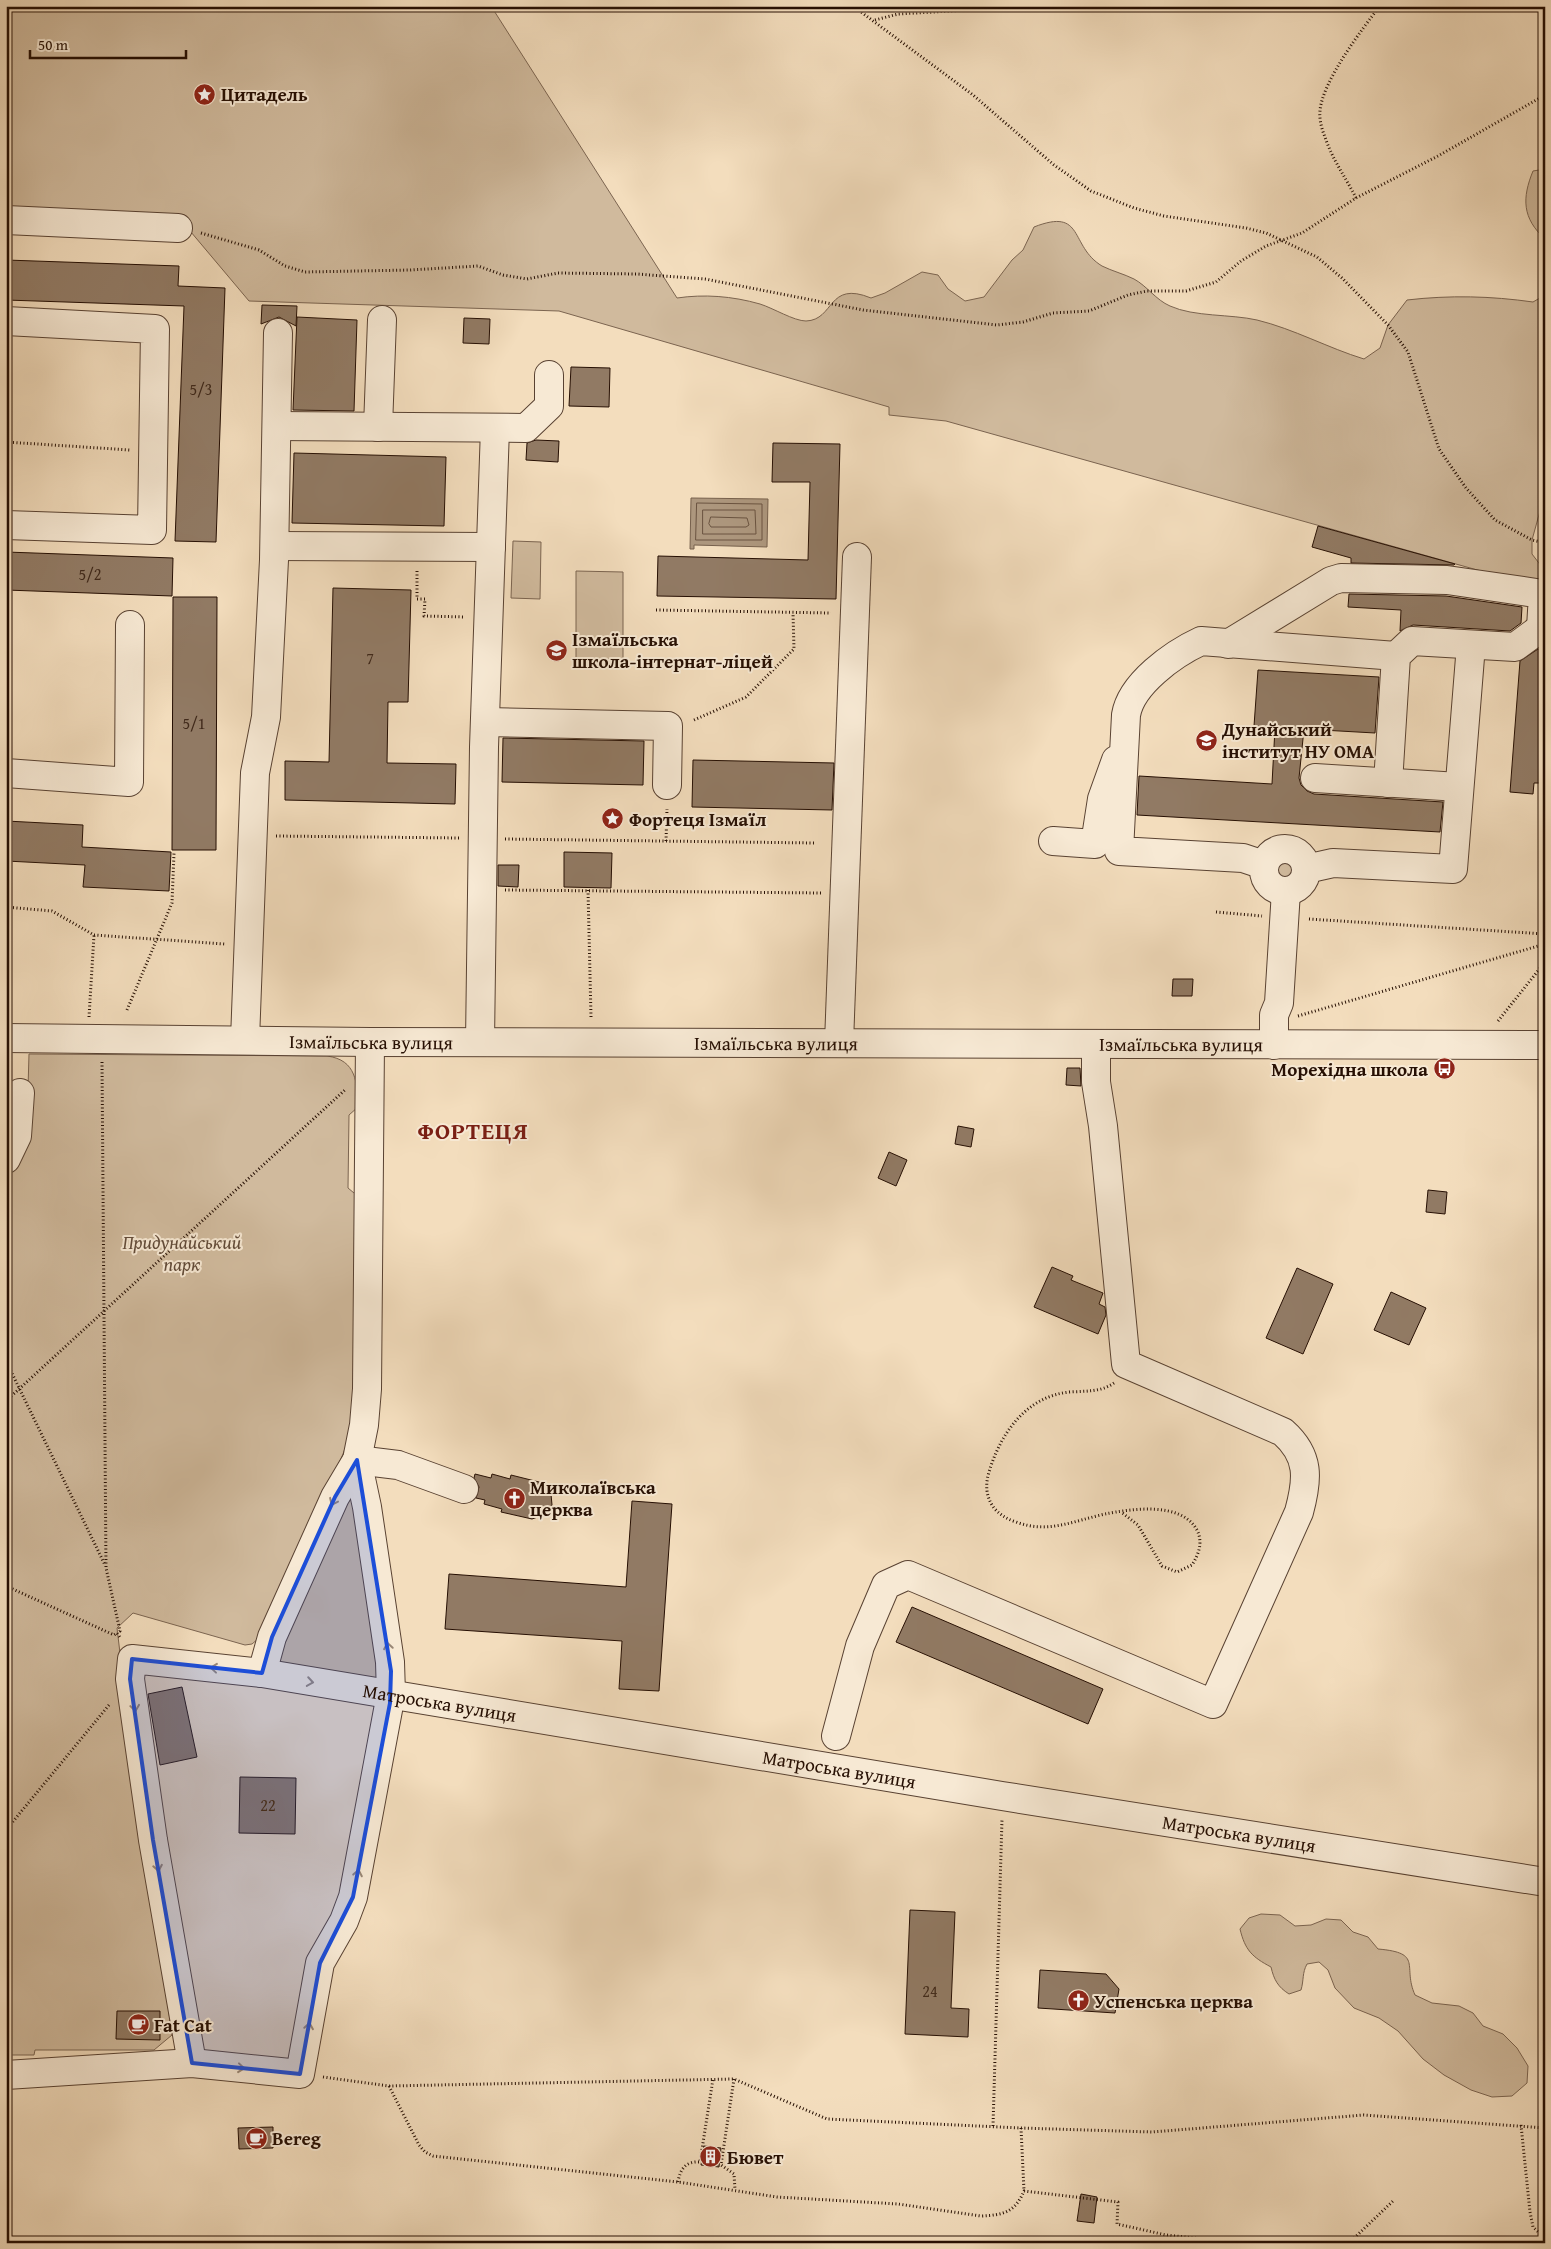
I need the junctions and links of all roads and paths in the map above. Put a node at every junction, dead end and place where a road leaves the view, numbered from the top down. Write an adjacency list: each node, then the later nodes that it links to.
1 (853, 6): 4 (path)
2 (974, 6): 4 (path)
3 (1380, 6): 6 (path)
4 (874, 20): 9 (path)
5 (1545, 95): 6 (path)
6 (1356, 198): 9 (path)
7 (6, 220): 8 (street)
8 (178, 228): 9 (path)
9 (1282, 240): 22 (path)
10 (382, 320): 17 (street)
11 (8, 329): 14 (path); 21 (street)
12 (278, 333): 16 (street)
13 (550, 375): 18 (street)
14 (7, 392): 15 (path)
15 (6, 414)
16 (276, 426): 17 (street); 23 (street)
17 (378, 427): 18 (street)
18 (495, 428): 24 (street)
19 (6, 442): 20 (path)
20 (138, 450)
21 (6, 525)
22 (1545, 543)
23 (274, 546): 24 (street); 44 (street)
24 (491, 547): 37 (street)
25 (857, 557): 56 (street)
26 (417, 570): 30 (path)
27 (656, 610): 28 (path)
28 (793, 612): 29 (path); 36 (path)
29 (840, 614)
30 (466, 617)
31 (130, 625): 39 (street)
32 (1543, 628): 33 (street); 34 (street)
33 (1228, 644): 35 (street); 38 (street)
34 (1470, 645): 35 (street); 43 (street)
35 (1396, 656): 41 (street)
36 (694, 720)
37 (485, 722): 42 (street); 53 (street)
38 (1124, 752): 48 (street); 51 (street)
39 (6, 773)
40 (1315, 778): 41 (street)
41 (1388, 783): 43 (street)
42 (667, 786): 47 (path)
43 (1460, 787): 52 (street)
44 (252, 835): 45 (path); 65 (street)
45 (469, 838)
46 (499, 839): 47 (path)
47 (666, 841): 49 (path)
48 (1053, 841)
49 (814, 843)
50 (174, 854): 63 (path)
51 (1264, 865): 52 (street); 55 (street)
52 (1306, 869): 55 (street)
53 (483, 889): 54 (path); 75 (street)
54 (588, 890): 56 (path); 68 (path)
55 (1286, 892): 78 (street)
56 (844, 893): 76 (street)
57 (6, 907): 62 (path)
58 (1216, 912): 59 (path)
59 (1269, 916)
60 (1304, 918): 61 (path)
61 (1545, 934)
62 (94, 935): 63 (path); 70 (path)
63 (156, 939): 65 (path); 67 (path)
64 (1545, 944): 69 (path)
65 (248, 946): 73 (street)
66 (1545, 962): 71 (path)
67 (127, 1010)
68 (590, 1017)
69 (1290, 1019)
70 (89, 1022)
71 (1498, 1022)
72 (6, 1038): 73 (street, Ізмаїльська вулиця)
73 (245, 1040): 74 (street, Ізмаїльська вулиця)
74 (370, 1042): 75 (street, Ізмаїльська вулиця); 89 (street)
75 (480, 1042): 76 (street, Ізмаїльська вулиця)
76 (839, 1043): 77 (street, Ізмаїльська вулиця)
77 (1096, 1044): 78 (street, Ізмаїльська вулиця); 86 (street)
78 (1274, 1044): 79 (street, Ізмаїльська вулиця)
79 (1545, 1045)
80 (102, 1062): 84 (path)
81 (346, 1089): 84 (path)
82 (20, 1093): 83 (street)
83 (6, 1159)
84 (104, 1311): 87 (path); 92 (path)
85 (6, 1361): 87 (path)
86 (1126, 1364): 91 (path); 98 (street)
87 (20, 1389): 88 (path); 92 (path)
88 (6, 1401)
89 (357, 1460): 90 (street); 96 (street, one-way to 96); 97 (street, one-way to 89)
90 (464, 1489)
91 (1121, 1512): 91 (path)
92 (106, 1568): 94 (path)
93 (6, 1586): 94 (path)
94 (117, 1633): 95 (path)
95 (131, 1669): 96 (street, Матроська вулиця, one-way to 95); 100 (path); 102 (street, one-way to 102)
96 (262, 1673): 97 (street, Матроська вулиця, one-way to 97)
97 (391, 1694): 99 (street, Матроська вулиця); 103 (street, one-way to 97)
98 (836, 1736)
99 (1002, 1796): 101 (street, Матроська вулиця); 109 (path)
100 (6, 1830)
101 (1545, 1882)
102 (192, 2063): 103 (street, one-way to 103); 104 (street)
103 (300, 2074): 107 (path)
104 (6, 2075)
105 (713, 2079): 106 (path); 107 (path); 112 (path)
106 (734, 2079): 109 (path); 113 (path)
107 (389, 2086): 112 (path)
108 (1522, 2125): 110 (path); 111 (path); 116 (path)
109 (992, 2126): 110 (path)
110 (1021, 2128): 114 (path)
111 (1545, 2128)
112 (678, 2182): 113 (path)
113 (735, 2190): 114 (path)
114 (1024, 2191): 117 (path)
115 (1393, 2201): 118 (path)
116 (1545, 2238)
117 (1241, 2243)
118 (1349, 2243)

